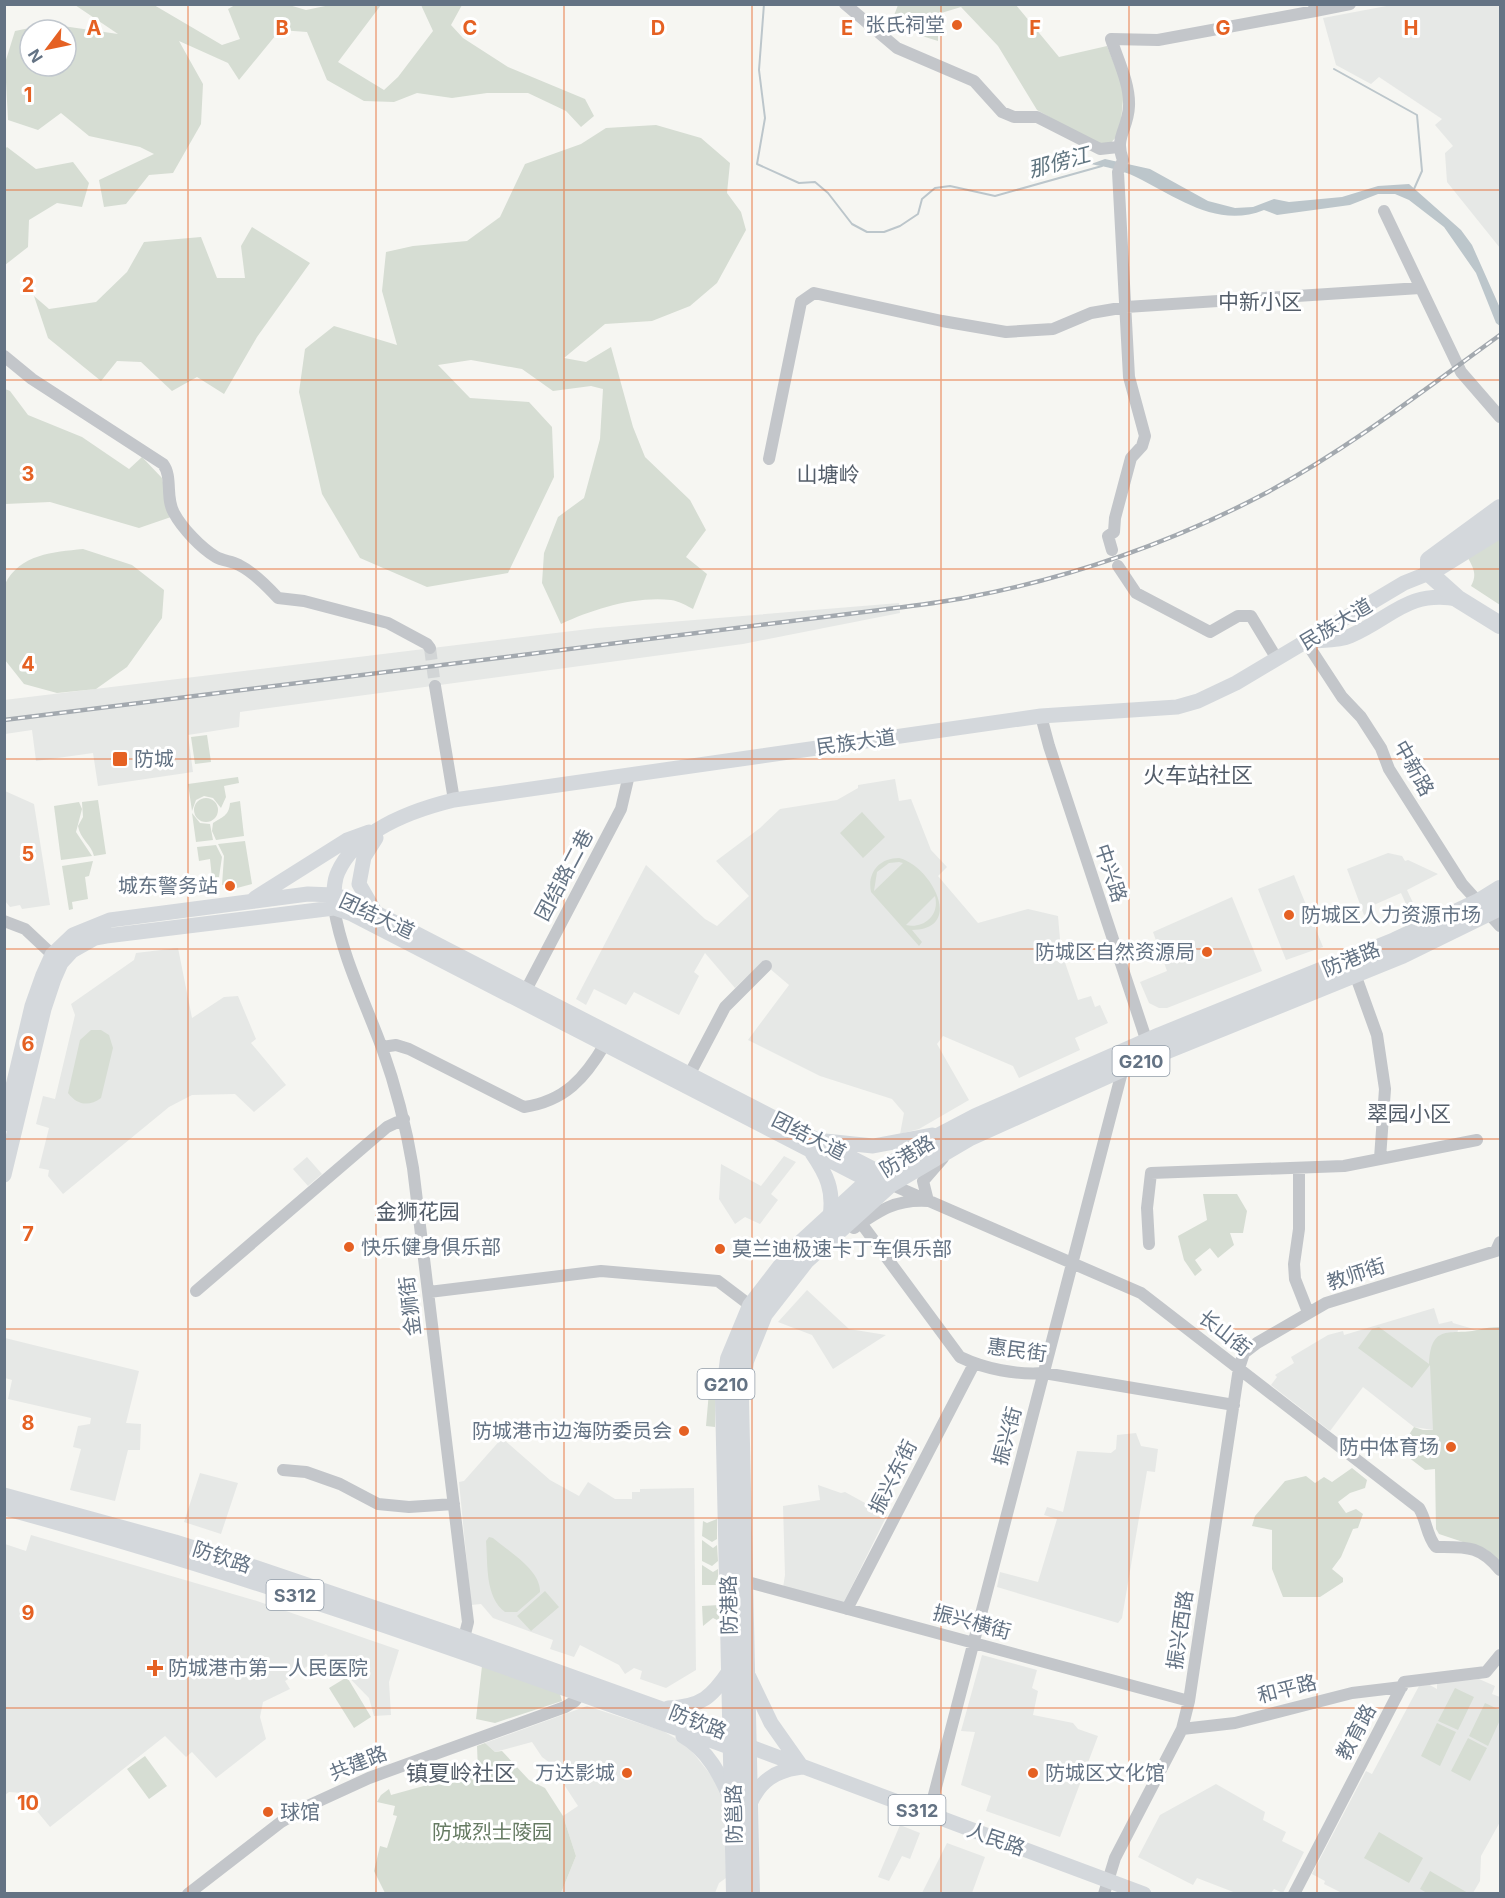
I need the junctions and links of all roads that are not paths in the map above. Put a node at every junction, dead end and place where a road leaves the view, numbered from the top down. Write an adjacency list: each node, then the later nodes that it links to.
1 (845, 4): 4 (street)
2 (1350, 4): 3 (street)
3 (1314, 8): 4 (street)
4 (1118, 147): 7 (street)
5 (1384, 211): 6 (street)
6 (1420, 288): 7 (street); 9 (street)
7 (1126, 308): 10 (street); 13 (street)
8 (4, 356): 20 (street)
9 (1500, 417)
10 (769, 459)
11 (1500, 508): 15 (highway)
12 (1500, 529): 15 (highway)
13 (1112, 550)
14 (1118, 566): 21 (street)
15 (1432, 567): 16 (highway); 17 (highway); 19 (main road, 民族大道)
16 (1458, 599): 18 (highway); 19 (main road)
17 (1500, 612)
18 (1500, 625)
19 (1306, 642): 21 (main road, 民族大道); 31 (street, 中新路)
20 (430, 648)
21 (1277, 659): 23 (main road, 民族大道)
22 (435, 686): 25 (street)
23 (1041, 716): 24 (main road, 民族大道); 38 (street, 中兴路)
24 (629, 774): 25 (main road, 民族大道); 37 (street, 团结路二巷)
25 (453, 800): 26 (main road, 民族大道)
26 (383, 826): 28 (main road); 29 (main road, 民族大道); 30 (main road)
27 (1500, 889): 31 (highway, 防港路 / G210)
28 (247, 902): 29 (main road, 团结大道); 33 (main road, 团结大道)
29 (334, 902): 30 (main road, 团结大道); 33 (main road, 团结大道); 39 (main road, 团结大道); 40 (street, 金狮街)
30 (376, 913): 37 (main road, 团结大道)
31 (1492, 913): 36 (highway, 防港路 / G210); 38 (highway, 防港路 / G210)
32 (4, 921): 34 (street)
33 (111, 927): 34 (main road)
34 (57, 959): 44 (main road); 51 (main road)
35 (766, 966): 42 (street)
36 (1355, 974): 41 (highway, 防港路 / G210); 49 (street)
37 (526, 990): 42 (main road, 团结大道)
38 (1147, 1041): 45 (highway, 防港路 / G210)
39 (605, 1044): 40 (street); 42 (main road, 团结大道)
40 (382, 1047): 43 (street, 金狮街)
41 (1123, 1068): 46 (highway, 防港路 / G210); 59 (street, 振兴街)
42 (687, 1080): 48 (main road, 团结大道)
43 (404, 1119): 60 (street); 61 (street, 金狮街)
44 (4, 1125)
45 (949, 1130): 48 (main road); 52 (highway, 防港路 / G210)
46 (970, 1137): 52 (highway, 防港路 / G210); 53 (street)
47 (1477, 1140): 49 (street)
48 (813, 1145): 52 (main road, 团结大道); 54 (main road)
49 (1380, 1158): 50 (street)
50 (1299, 1169): 57 (street); 63 (street)
51 (4, 1175)
52 (879, 1179): 53 (street, 长山街); 54 (highway, 防港路 / G210); 58 (highway, 防港路 / G210)
53 (928, 1201): 55 (street); 59 (street, 长山街)
54 (830, 1217): 62 (highway, 防港路 / G210)
55 (861, 1223): 58 (street); 64 (street, 惠民街)
56 (1500, 1242): 63 (street, 教师街)
57 (1149, 1244)
58 (806, 1260): 73 (highway, 防港路 / G210)
59 (1072, 1263): 65 (street, 长山街); 66 (street, 振兴街)
60 (196, 1291)
61 (429, 1292): 62 (street); 70 (street, 金狮街)
62 (751, 1306): 78 (highway, 防港路 / G210)
63 (1308, 1312): 65 (street, 教师街)
64 (974, 1364): 66 (street, 惠民街); 74 (street, 振兴东街)
65 (1239, 1368): 67 (street, 振兴西路); 72 (street, 长山街)
66 (1044, 1373): 67 (street, 惠民街); 76 (street, 振兴街)
67 (1234, 1405): 83 (street, 振兴西路)
68 (283, 1470): 70 (street)
69 (4, 1495): 75 (main road, 防钦路 / S312)
70 (454, 1504): 75 (street, 金狮街)
71 (4, 1508): 82 (main road, 防钦路 / S312)
72 (1496, 1565)
73 (744, 1581): 74 (street, 振兴横街); 78 (highway, 防港路 / G210)
74 (847, 1609): 76 (street, 振兴横街)
75 (464, 1638): 82 (main road, 防钦路 / S312)
76 (974, 1643): 83 (street, 振兴横街); 89 (street, 振兴街)
77 (1500, 1655): 79 (street)
78 (738, 1670): 84 (main road); 86 (highway, 防港路 / G210); 87 (main road)
79 (1486, 1672): 80 (street); 81 (street)
80 (1500, 1673)
81 (1402, 1687): 85 (street, 和平路); 95 (street, 教育路)
82 (584, 1688): 84 (main road, 防钦路 / S312); 91 (street, 共建路)
83 (1190, 1701): 85 (street, 振兴西路)
84 (658, 1714): 86 (main road, 防钦路 / S312); 88 (main road)
85 (1182, 1729): 90 (street, 振兴西路)
86 (737, 1743): 87 (main road, 人民路 / S312); 88 (highway, 防邕路 / G210)
87 (802, 1767): 88 (main road); 89 (main road, 人民路 / S312)
88 (741, 1805): 92 (highway, 防邕路 / G210); 93 (highway, 防邕路 / G210)
89 (929, 1814): 90 (main road, 人民路 / S312)
90 (1107, 1887): 94 (main road, 人民路 / S312)
91 (188, 1893)
92 (735, 1893)
93 (751, 1893)
94 (1144, 1893)
95 (1294, 1893)

